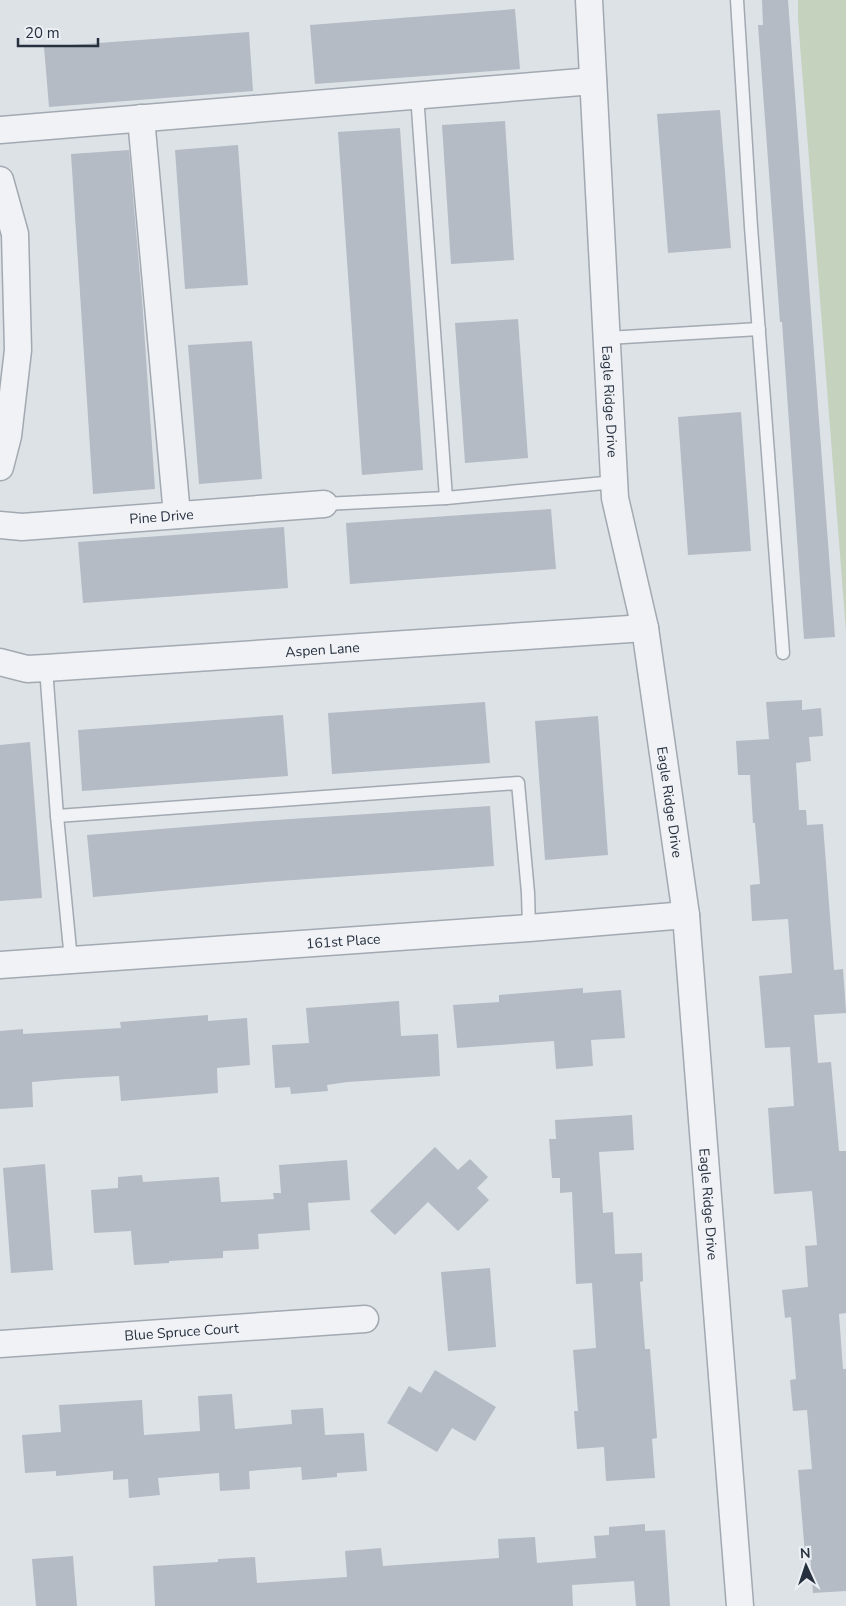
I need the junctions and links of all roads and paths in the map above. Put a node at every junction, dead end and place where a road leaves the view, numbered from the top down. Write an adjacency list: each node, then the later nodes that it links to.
1 (589, 0): 3 (street, Eagle Ridge Drive)
2 (738, 0): 8 (lane)
3 (593, 81): 4 (street); 9 (street, Eagle Ridge Drive)
4 (417, 95): 5 (street); 12 (lane)
5 (141, 118): 6 (street); 14 (street)
6 (0, 130)
7 (0, 180): 10 (street)
8 (759, 329): 9 (lane); 17 (lane)
9 (607, 338): 11 (street, Eagle Ridge Drive)
10 (0, 467)
11 (615, 482): 12 (lane); 16 (street, Eagle Ridge Drive)
12 (446, 498): 13 (lane)
13 (324, 504): 14 (street, Pine Drive)
14 (177, 515): 15 (street, Pine Drive)
15 (0, 525)
16 (645, 628): 19 (street, Aspen Lane); 21 (street, Eagle Ridge Drive)
17 (783, 653)
18 (0, 662): 19 (street, Aspen Lane)
19 (46, 668): 20 (lane)
20 (57, 816): 22 (lane); 23 (lane)
21 (686, 915): 22 (street, 161st Place); 27 (street, Eagle Ridge Drive)
22 (529, 928): 23 (street, 161st Place)
23 (71, 960): 24 (street, 161st Place)
24 (0, 965)
25 (365, 1319): 26 (street, Blue Spruce Court)
26 (0, 1344)
27 (740, 1606)

